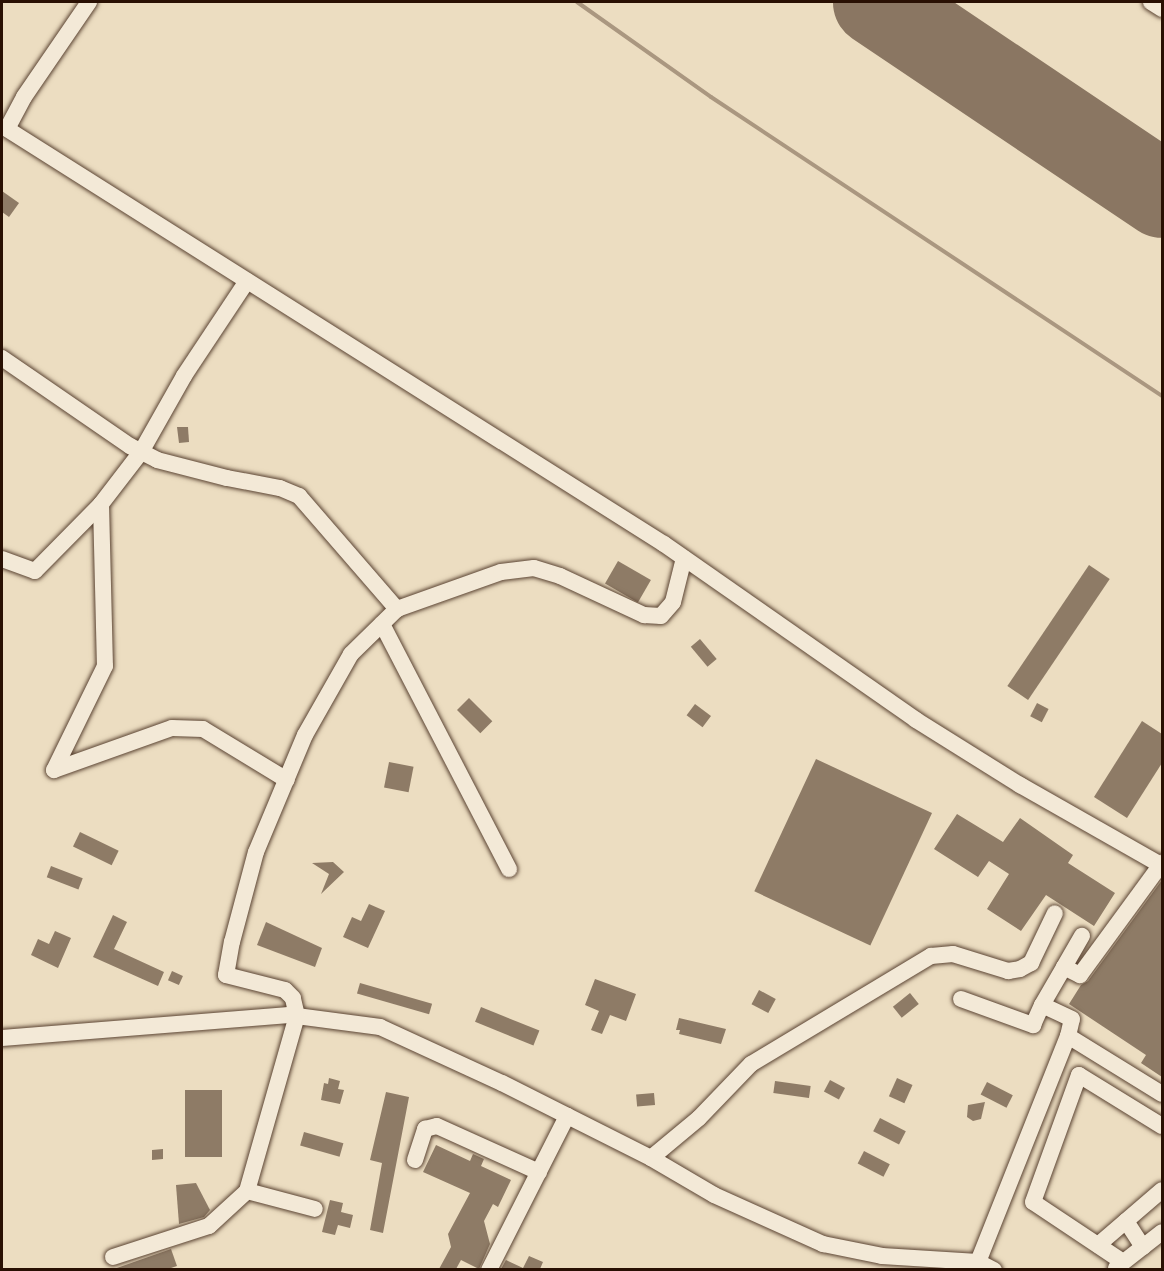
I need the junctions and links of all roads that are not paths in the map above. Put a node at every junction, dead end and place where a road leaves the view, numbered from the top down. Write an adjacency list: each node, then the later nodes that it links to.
1 (89, 2): 4 (street)
2 (1151, 2): 3 (street)
3 (1162, 9)
4 (4, 126): 5 (street)
5 (247, 281): 7 (street); 9 (street)
6 (2, 358): 7 (street)
7 (141, 452): 8 (street); 11 (street)
8 (101, 504): 10 (street); 13 (street)
9 (684, 558): 11 (street); 14 (street)
10 (2, 559)
11 (397, 609): 12 (street)
12 (382, 624): 13 (street); 15 (street)
13 (287, 780): 21 (street)
14 (1162, 864): 18 (street)
15 (509, 869)
16 (1055, 914): 27 (street)
17 (1082, 936): 18 (street)
18 (1064, 967): 20 (street)
19 (961, 999): 20 (street)
20 (1042, 1005): 22 (street)
21 (297, 1016): 23 (street); 25 (street); 31 (street)
22 (1068, 1036): 24 (street); 38 (street)
23 (2, 1038)
24 (1162, 1094)
25 (567, 1116): 27 (street); 29 (street)
26 (1162, 1126): 35 (street)
27 (651, 1158): 38 (street)
28 (415, 1160): 29 (street)
29 (539, 1172): 40 (street)
30 (1162, 1190): 33 (street)
31 (247, 1191): 32 (street); 37 (street)
32 (315, 1209)
33 (1125, 1221): 35 (street); 36 (street)
34 (1162, 1232): 36 (street)
35 (1098, 1245): 39 (street)
36 (1143, 1247): 39 (street)
37 (113, 1257)
38 (986, 1266)
39 (1118, 1266)
40 (489, 1269)

